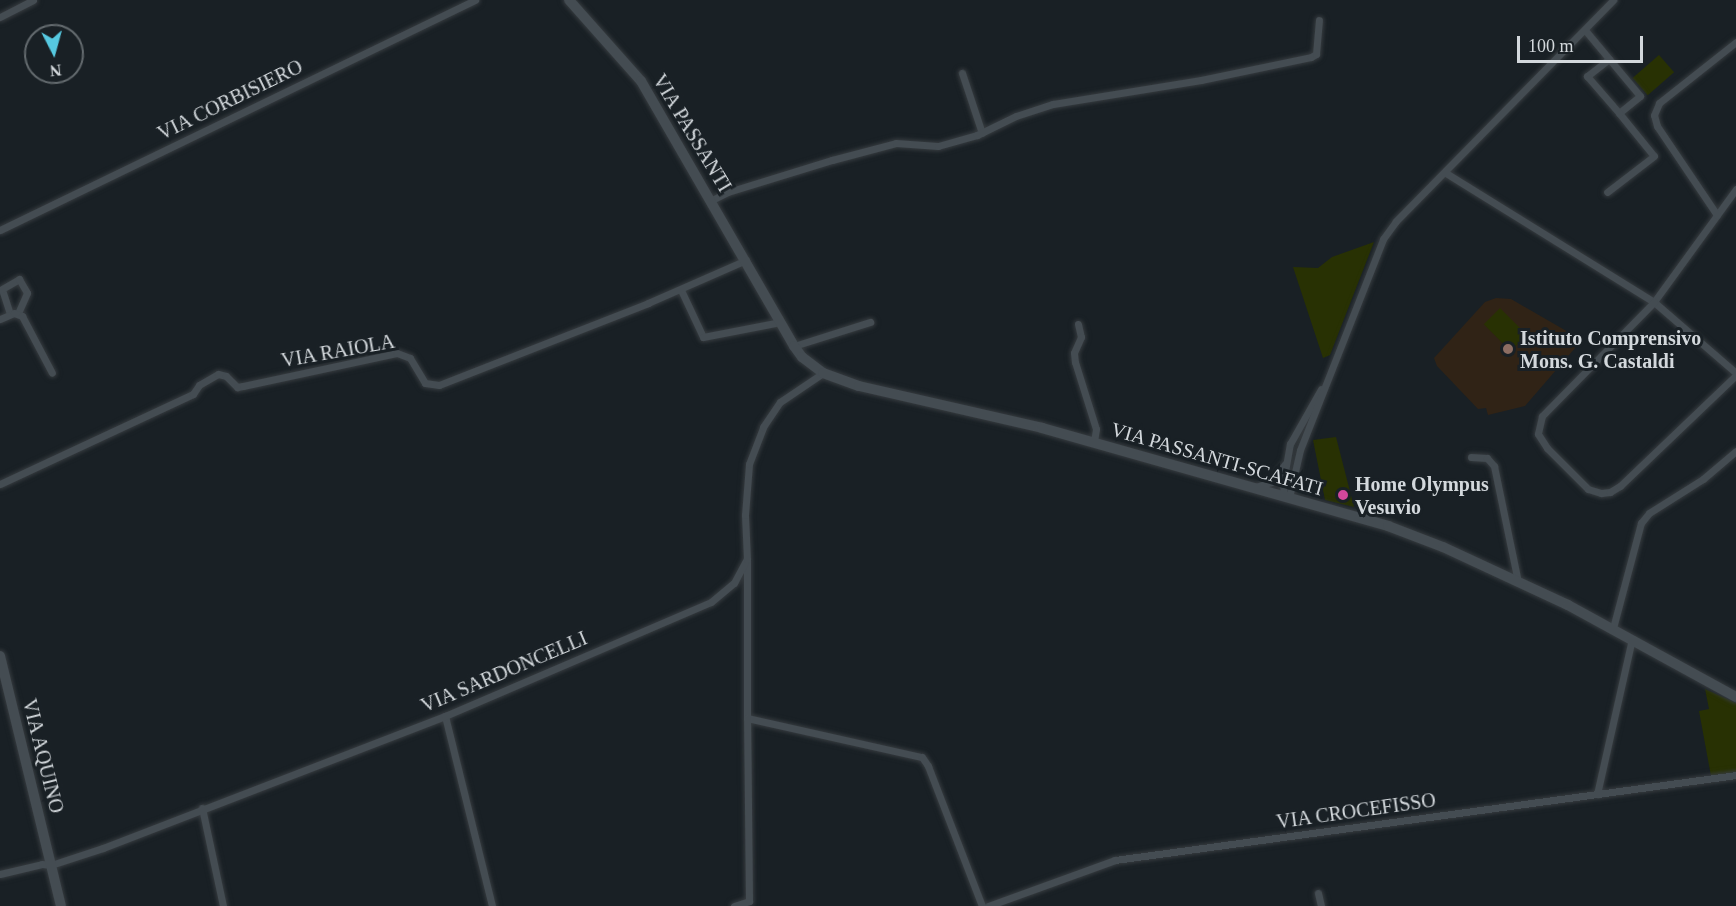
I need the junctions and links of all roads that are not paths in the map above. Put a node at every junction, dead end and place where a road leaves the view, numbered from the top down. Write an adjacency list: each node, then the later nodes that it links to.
1 (33, 0): 5 (street)
2 (475, 0): 18 (street, VIA CORBISIERO)
3 (569, 0): 16 (street, VIA PASSANTI)
4 (1613, 0): 7 (street)
5 (0, 17)
6 (1318, 20): 12 (street)
7 (1585, 30): 9 (street); 13 (street)
8 (1736, 42): 17 (street)
9 (1609, 59): 11 (street); 11 (street)
10 (962, 73): 12 (street)
11 (1619, 112): 15 (street)
12 (982, 133): 16 (street)
13 (1446, 173): 22 (street); 32 (street)
14 (1736, 189): 17 (street)
15 (1607, 192)
16 (711, 200): 19 (street, VIA PASSANTI)
17 (1717, 216): 22 (street)
18 (0, 230)
19 (746, 260): 20 (street, VIA RAIOLA); 21 (street, VIA PASSANTI)
20 (681, 290): 25 (street); 37 (street, VIA RAIOLA)
21 (766, 296): 25 (street, VIA PASSANTI-SCAFATI)
22 (1654, 302): 31 (street); 31 (street)
23 (14, 314): 23 (street); 24 (street); 29 (street)
24 (0, 320)
25 (781, 322): 28 (street, VIA PASSANTI-SCAFATI)
26 (870, 322): 28 (street)
27 (1078, 324): 33 (street)
28 (794, 345): 30 (street, VIA PASSANTI-SCAFATI)
29 (52, 373)
30 (823, 373): 33 (street, VIA PASSANTI-SCAFATI); 40 (street)
31 (1736, 374)
32 (1325, 382): 36 (street); 39 (street)
33 (1094, 442): 38 (street, VIA PASSANTI-SCAFATI)
34 (1736, 451): 42 (street)
35 (1471, 457): 41 (street)
36 (1286, 462): 38 (street); 39 (street)
37 (0, 484)
38 (1251, 488): 39 (street, VIA PASSANTI-SCAFATI)
39 (1286, 498): 41 (street, VIA PASSANTI-SCAFATI)
40 (747, 559): 46 (street, VIA SARDONCELLI); 47 (street)
41 (1518, 582): 42 (street, VIA PASSANTI-SCAFATI)
42 (1613, 628): 43 (street, VIA PASSANTI-SCAFATI)
43 (1632, 639): 45 (street, VIA PASSANTI-SCAFATI); 49 (street)
44 (0, 656): 51 (street, VIA AQUINO)
45 (1736, 698)
46 (445, 716): 50 (street, VIA SARDONCELLI); 56 (street)
47 (747, 718): 57 (street); 58 (street)
48 (1736, 775): 49 (street, VIA CROCEFISSO)
49 (1597, 794): 59 (street, VIA CROCEFISSO)
50 (202, 808): 51 (street, VIA SARDONCELLI); 55 (street)
51 (51, 865): 52 (street, VIA SARDONCELLI); 54 (street, VIA AQUINO)
52 (0, 874)
53 (1318, 893): 60 (street)
54 (61, 906)
55 (222, 906)
56 (492, 906)
57 (734, 906)
58 (982, 906)
59 (988, 906)
60 (1321, 906)

